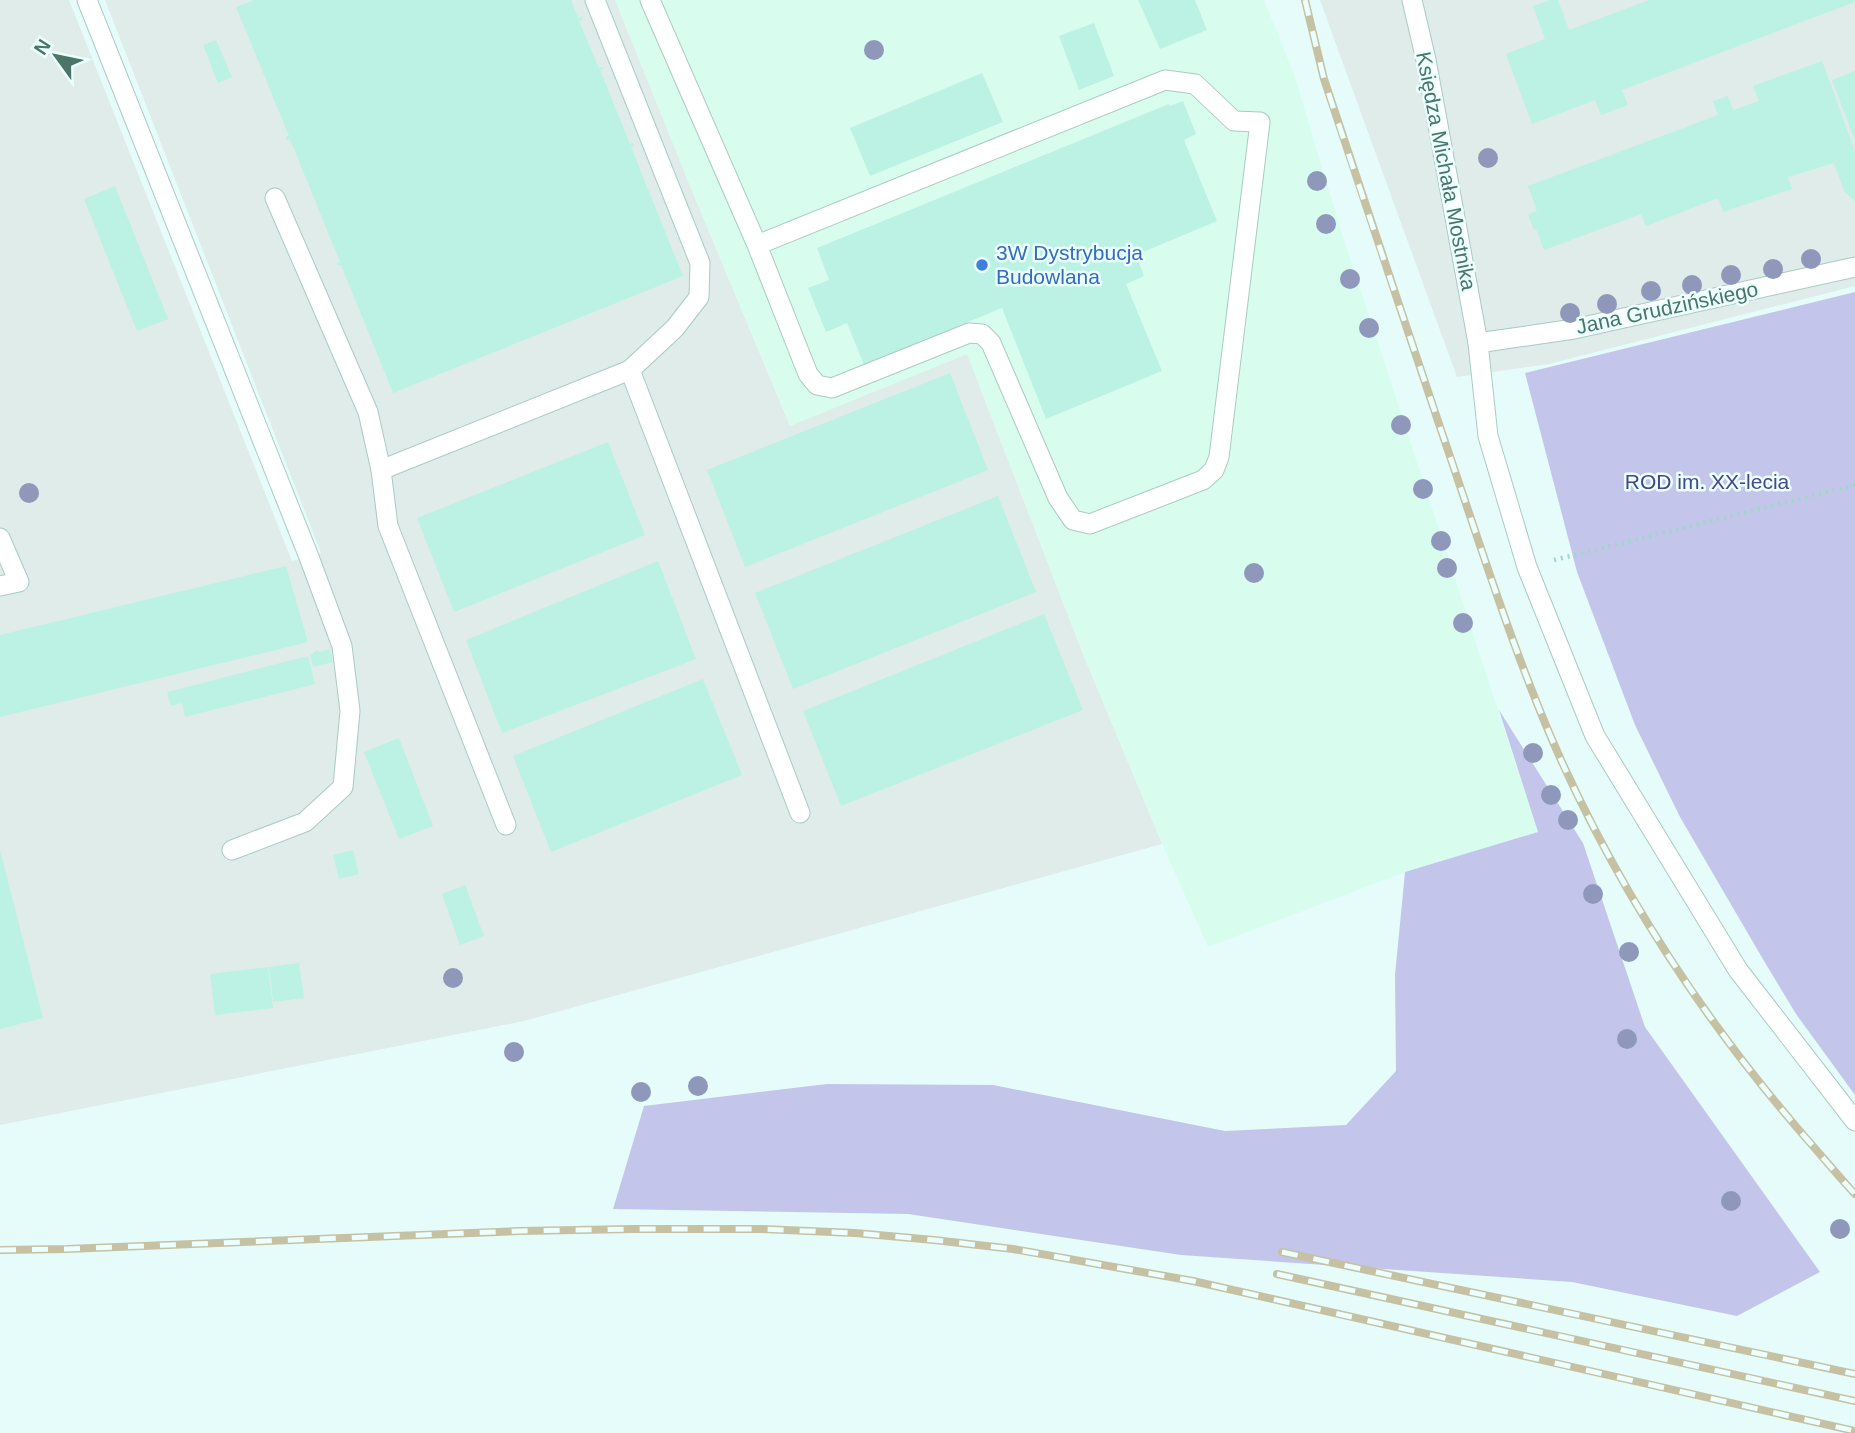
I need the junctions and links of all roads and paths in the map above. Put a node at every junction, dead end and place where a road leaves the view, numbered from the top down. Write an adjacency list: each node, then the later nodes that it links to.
1 (87, 0): 17 (lane)
2 (595, 0): 9 (lane)
3 (650, 0): 6 (lane)
4 (1412, 0): 8 (lane, Księdza Michała Mostnika)
5 (275, 198): 10 (lane)
6 (757, 246): 6 (lane)
7 (1855, 267): 8 (lane, Jana Grudzińskiego)
8 (1478, 343): 13 (lane, Księdza Michała Mostnika)
9 (630, 370): 10 (lane); 15 (lane)
10 (380, 470): 16 (lane)
11 (1855, 485): 13 (path)
12 (0, 538): 14 (lane)
13 (1527, 567): 18 (lane, Księdza Michała Mostnika)
14 (0, 586)
15 (800, 813)
16 (506, 825)
17 (232, 850)
18 (1855, 1121)

